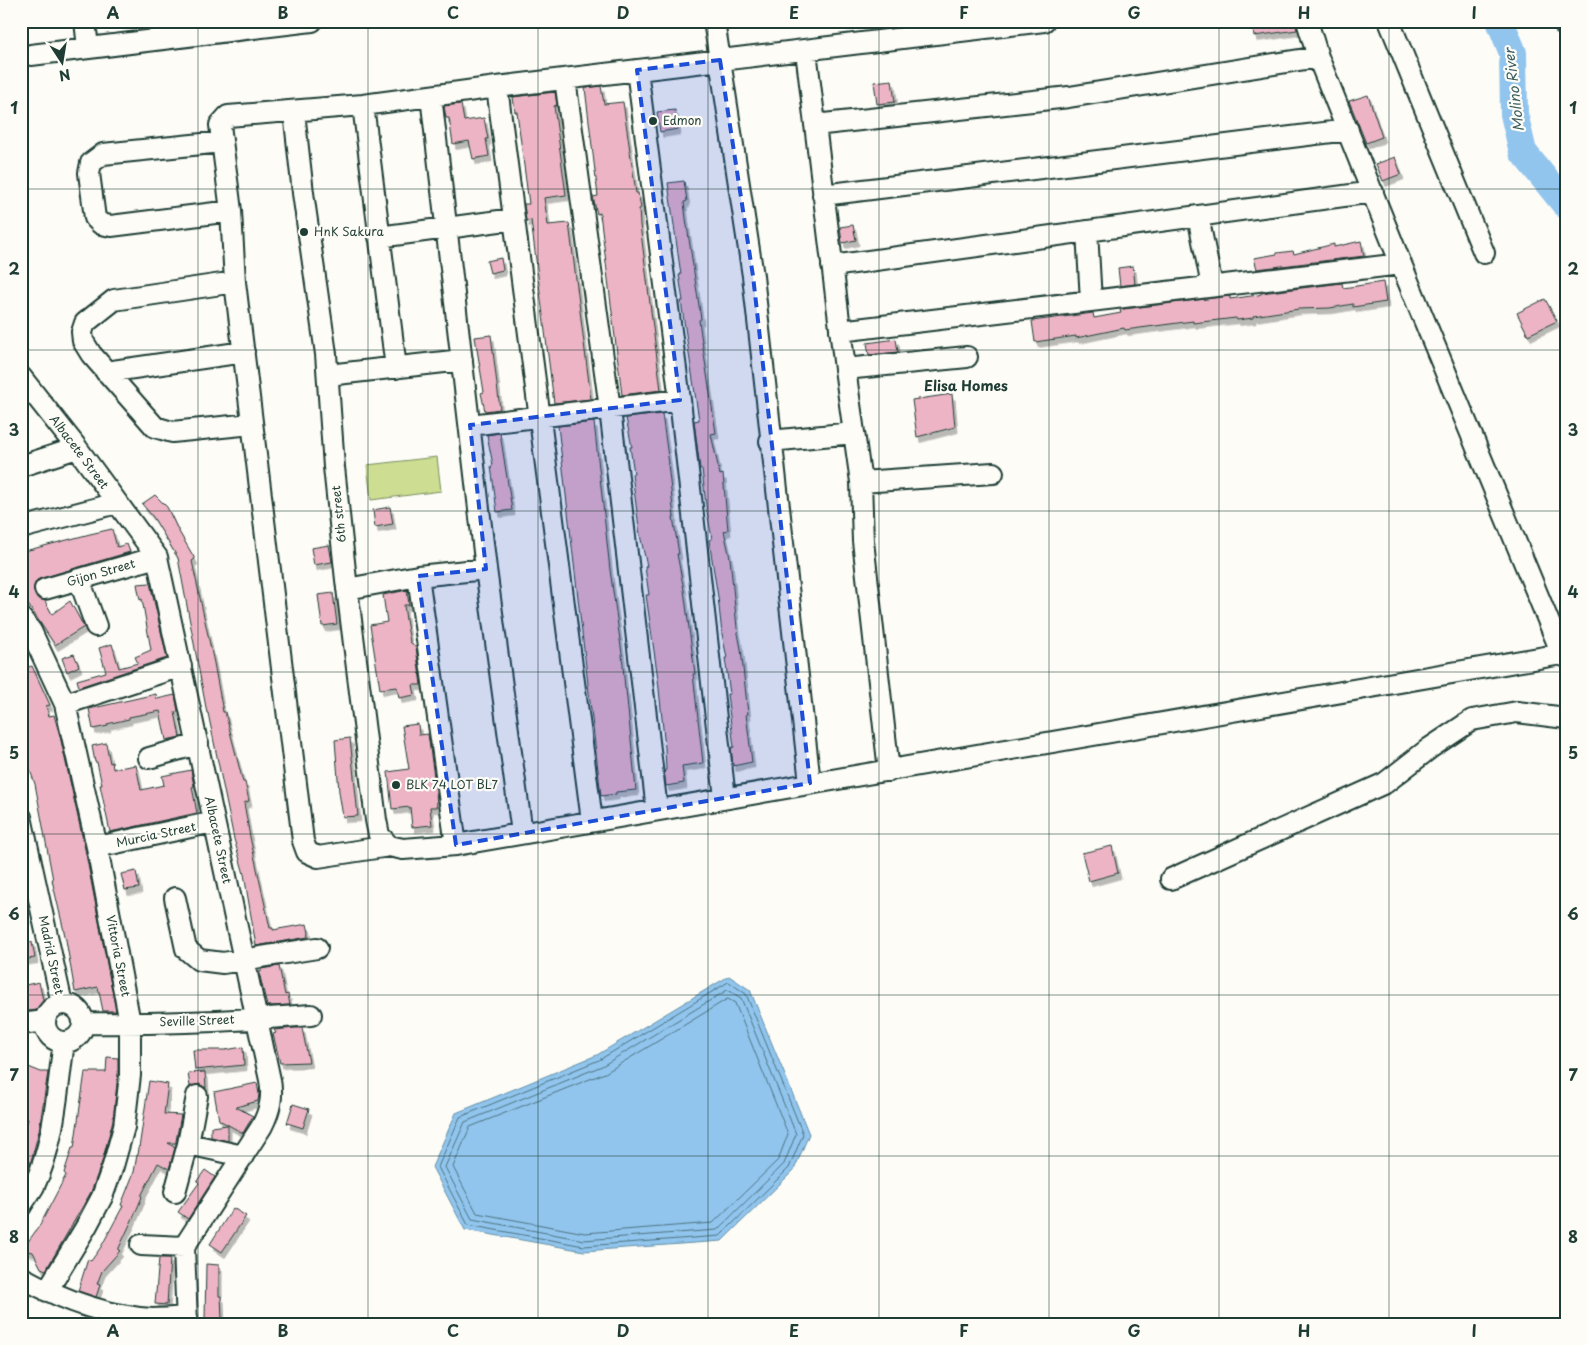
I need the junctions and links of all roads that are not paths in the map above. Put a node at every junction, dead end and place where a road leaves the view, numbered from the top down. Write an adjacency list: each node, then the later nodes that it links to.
1 (85, 21): 9 (street)
2 (312, 21): 9 (street)
3 (714, 21): 13 (street)
4 (1044, 21): 10 (street)
5 (1307, 21): 12 (street)
6 (1389, 21): 31 (street)
7 (1563, 21): 8 (street)
8 (1566, 27)
9 (88, 48): 11 (street)
10 (806, 51): 13 (street); 20 (street)
11 (31, 55)
12 (1318, 57): 20 (street); 21 (street)
13 (720, 60): 14 (street); 52 (street)
14 (637, 70): 15 (street); 46 (street)
15 (565, 79): 16 (street); 47 (street)
16 (497, 87): 17 (street); 27 (street)
17 (431, 96): 18 (street); 28 (street)
18 (363, 105): 19 (street); 30 (street)
19 (294, 112): 22 (street); 44 (street, 6th street)
20 (815, 125): 24 (street)
21 (1348, 130): 23 (street); 24 (street)
22 (222, 142): 25 (street); 25 (street)
23 (1373, 192): 26 (street); 32 (street)
24 (823, 195): 33 (street)
25 (231, 212): 34 (street)
26 (1198, 216): 29 (street); 35 (street)
27 (514, 219): 28 (street); 48 (street)
28 (446, 229): 30 (street); 40 (street)
29 (1086, 231): 33 (street); 36 (street)
30 (379, 237): 41 (street)
31 (1484, 253)
32 (1401, 264): 35 (street); 67 (street)
33 (832, 266): 37 (street)
34 (236, 282): 38 (street); 43 (street)
35 (1212, 286): 36 (street)
36 (1091, 301): 37 (street)
37 (840, 331): 42 (street)
38 (244, 352): 43 (street); 49 (street)
39 (968, 357): 42 (street)
40 (462, 360): 41 (street); 50 (street)
41 (396, 368): 44 (street)
42 (845, 369): 51 (street)
43 (106, 372): 49 (street)
44 (328, 375): 64 (street, 6th street)
45 (21, 377): 53 (street, Albacete Street)
46 (680, 400): 47 (street); 75 (street)
47 (610, 409): 48 (street); 76 (street)
48 (540, 417): 50 (street); 78 (street)
49 (252, 424): 82 (street)
50 (470, 425): 60 (street)
51 (854, 433): 52 (street); 56 (street)
52 (770, 441): 74 (street)
53 (77, 448): 54 (street); 57 (street, Albacete Street)
54 (21, 466)
55 (993, 473): 56 (street)
56 (861, 482): 73 (street)
57 (117, 503): 58 (street); 59 (street, Albacete Street)
58 (21, 528)
59 (157, 558): 62 (street, Gijon Street); 68 (street, Albacete Street)
60 (486, 569): 61 (street); 80 (street)
61 (418, 576): 64 (street); 81 (street)
62 (79, 579): 63 (street, Gijon Street); 66 (street)
63 (45, 589)
64 (347, 589): 82 (street, 6th street)
65 (21, 618): 69 (street, Vittoria Street)
66 (96, 626)
67 (1564, 656): 73 (street)
68 (181, 666): 69 (street); 71 (street, Albacete Street)
69 (65, 704): 83 (street, Vittoria Street)
70 (1566, 718): 84 (street)
71 (198, 744): 72 (street); 79 (street, Albacete Street)
72 (149, 758)
73 (888, 771): 74 (street)
74 (810, 783): 75 (street)
75 (725, 798): 76 (street)
76 (657, 810): 78 (street)
77 (21, 818): 88 (street, Madrid Street)
78 (592, 821): 80 (street)
79 (214, 822): 83 (street, Murcia Street); 87 (street, Albacete Street)
80 (522, 833): 81 (street)
81 (456, 845): 82 (street)
82 (389, 846)
83 (97, 847): 93 (street, Vittoria Street)
84 (1171, 879)
85 (175, 898): 87 (street)
86 (317, 948): 87 (street)
87 (244, 960): 90 (street, Albacete Street)
88 (62, 1004): 91 (street); 92 (street)
89 (311, 1015): 90 (street, Seville Street)
90 (256, 1019): 93 (street, Seville Street); 98 (street, Albacete Street)
91 (45, 1022): 94 (street); 95 (street)
92 (83, 1023): 93 (street, Seville Street); 95 (street)
93 (130, 1023): 104 (street, Vittoria Street)
94 (21, 1024)
95 (64, 1042): 100 (street)
96 (197, 1096): 97 (street)
97 (188, 1144): 98 (street); 99 (street)
98 (243, 1156): 102 (street, Albacete Street)
99 (175, 1192)
100 (21, 1206)
101 (141, 1246): 102 (street)
102 (184, 1247): 105 (street)
103 (23, 1278): 104 (street)
104 (46, 1291): 105 (street)
105 (187, 1320)

